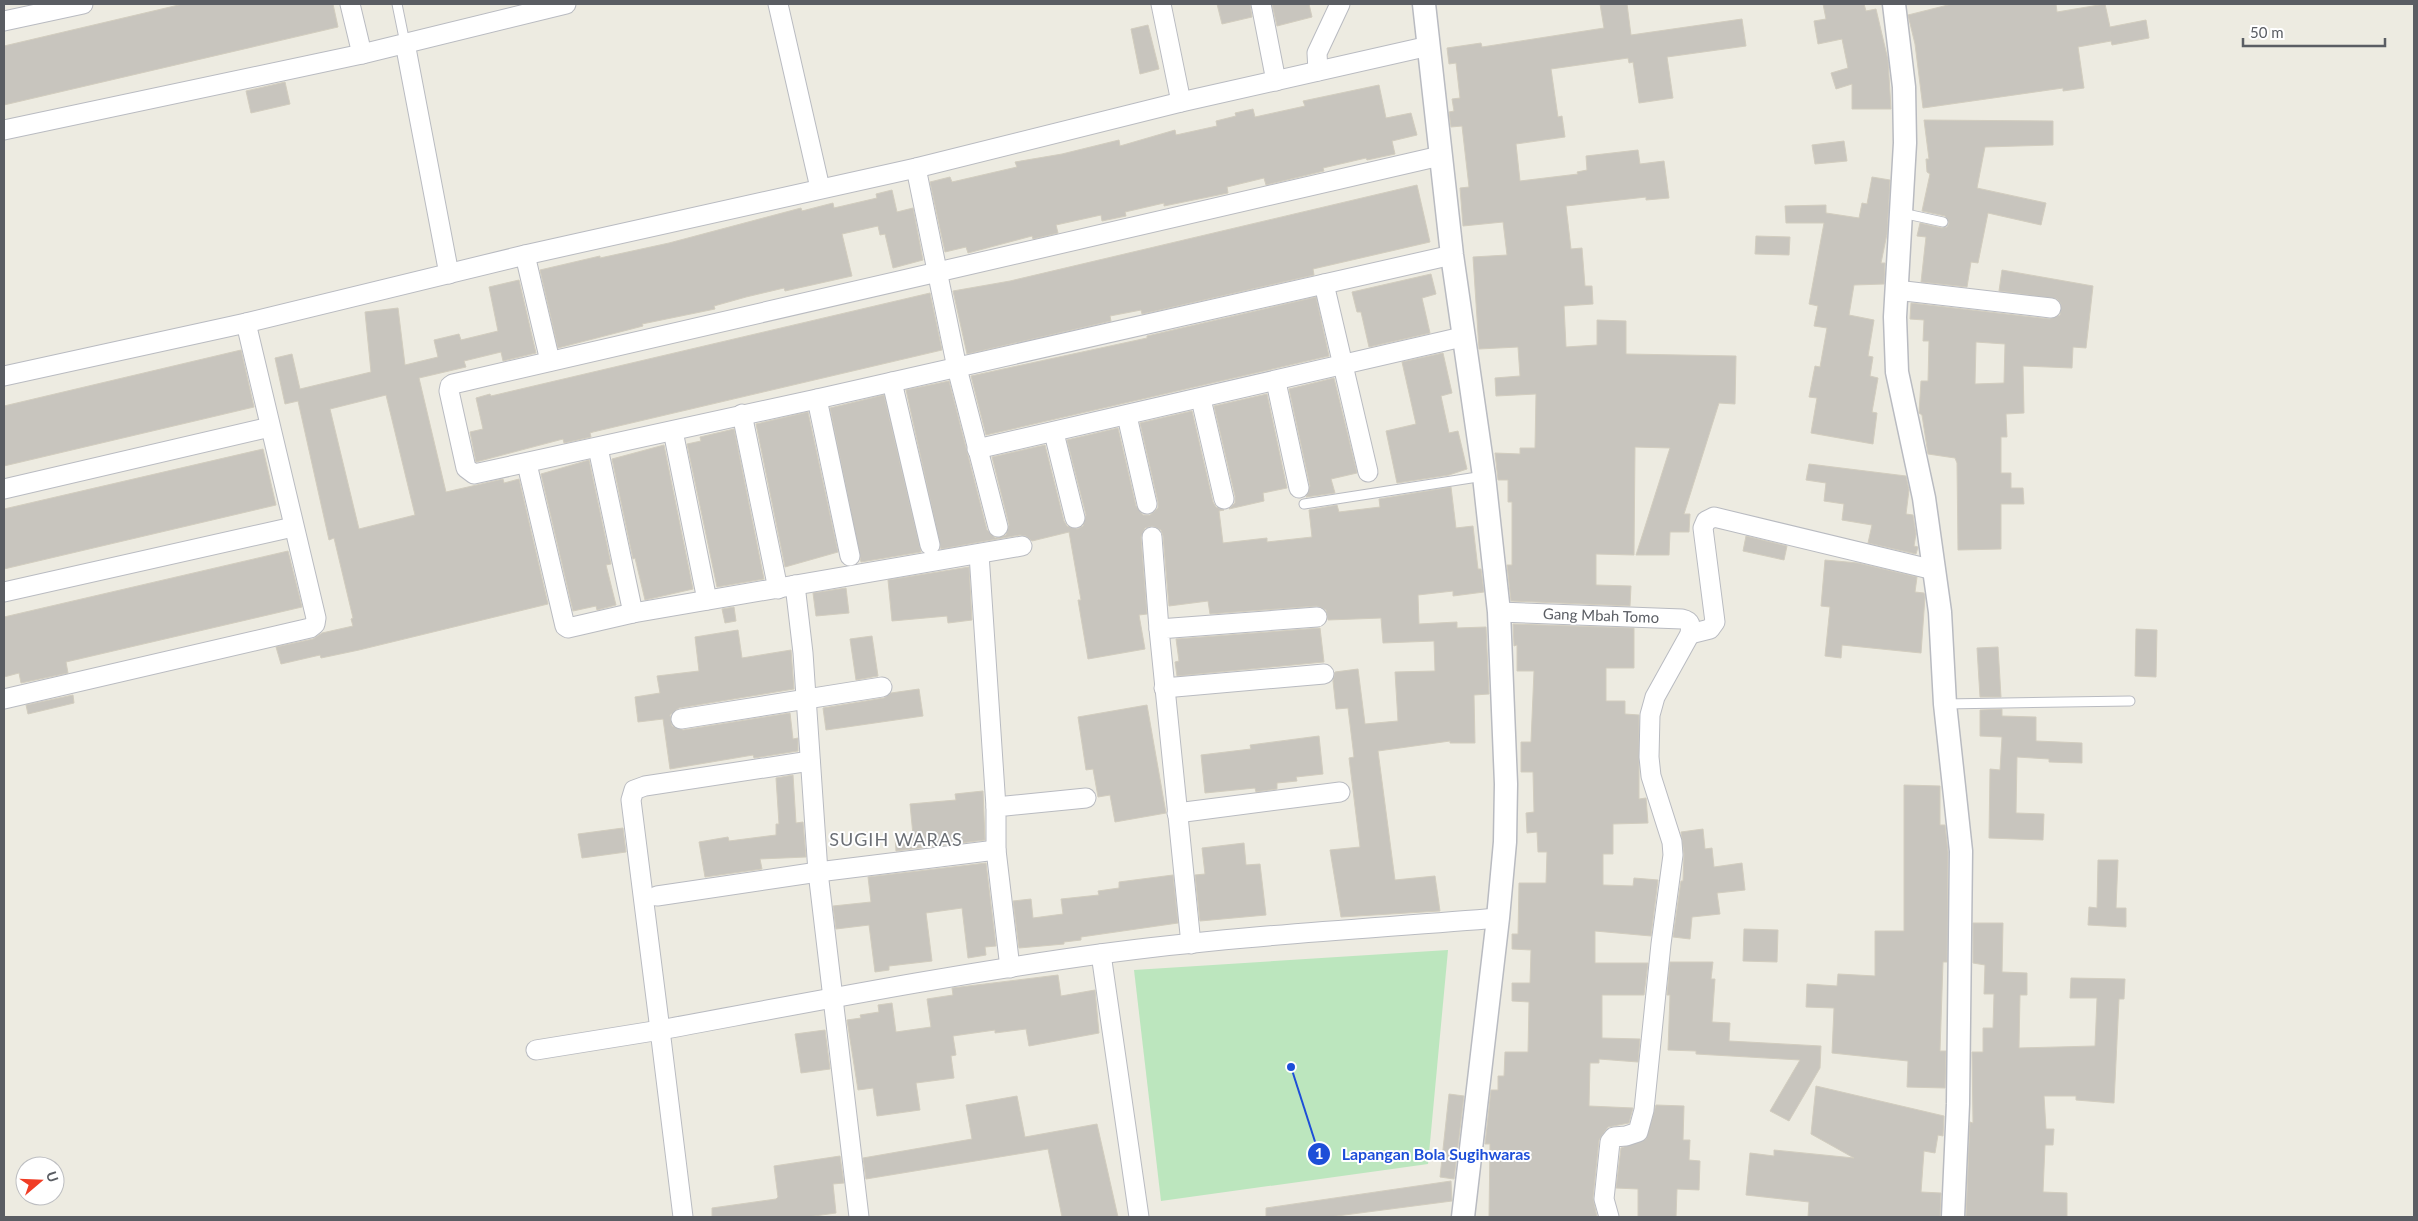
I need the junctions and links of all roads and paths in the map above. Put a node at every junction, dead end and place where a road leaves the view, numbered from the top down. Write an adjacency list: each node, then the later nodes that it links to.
1 (83, 4): 11 (street)
2 (350, 4): 14 (street)
3 (397, 4): 12 (lane)
4 (566, 4): 12 (street)
5 (778, 4): 21 (street)
6 (1161, 4): 17 (street)
7 (1261, 4): 16 (street)
8 (1340, 4): 15 (street)
9 (1894, 4): 22 (street)
10 (1426, 5): 13 (street)
11 (4, 22)
12 (405, 43): 14 (street); 26 (street)
13 (1429, 46): 15 (street); 19 (street)
14 (362, 54): 18 (street)
15 (1318, 71): 16 (street)
16 (1276, 81): 17 (street)
17 (1181, 102): 20 (street)
18 (4, 130)
19 (1440, 156): 25 (street); 27 (street)
20 (916, 168): 21 (street); 27 (street)
21 (820, 188): 24 (street)
22 (1902, 214): 23 (lane); 29 (street)
23 (1943, 222)
24 (525, 254): 26 (street); 33 (street)
25 (1452, 255): 28 (street); 32 (street)
26 (453, 273): 31 (street)
27 (938, 273): 33 (street); 35 (street)
28 (1324, 284): 34 (street); 35 (street)
29 (1896, 290): 30 (street); 63 (street)
30 (2051, 308)
31 (246, 323): 36 (street); 43 (street)
32 (1462, 337): 34 (street); 50 (street)
33 (550, 361): 48 (street)
34 (1343, 364): 38 (street); 49 (street)
35 (957, 368): 37 (street); 47 (street)
36 (4, 376)
37 (892, 382): 39 (street); 59 (street)
38 (1276, 382): 40 (street); 52 (street)
39 (817, 399): 41 (street); 62 (street)
40 (1200, 399): 42 (street); 53 (street)
41 (742, 414): 44 (street); 64 (street)
42 (1128, 416): 45 (street); 54 (street)
43 (270, 427): 51 (street); 56 (street)
44 (673, 431): 46 (street); 66 (street)
45 (1054, 432): 47 (street); 55 (street)
46 (598, 448): 48 (street); 68 (street)
47 (977, 450): 57 (street)
48 (527, 464): 68 (street)
49 (1368, 472)
50 (1484, 476): 52 (lane); 67 (street)
51 (4, 489)
52 (1302, 496)
53 (1224, 498)
54 (1147, 504)
55 (1075, 518)
56 (293, 527): 65 (street); 75 (street)
57 (998, 527)
58 (1152, 537): 70 (street)
59 (930, 545)
60 (1022, 546): 61 (street)
61 (979, 554): 64 (street); 83 (street)
62 (850, 556)
63 (1934, 570): 71 (street); 78 (street)
64 (786, 587): 66 (street); 76 (street)
65 (4, 592)
66 (707, 600): 68 (street)
67 (1499, 612): 71 (street, Gang Mbah Tomo); 88 (street)
68 (632, 613)
69 (1317, 617): 70 (street)
70 (1159, 629): 74 (street)
71 (1699, 631): 99 (street)
72 (1324, 674): 74 (street)
73 (882, 687): 76 (street)
74 (1164, 688): 84 (street)
75 (4, 700)
76 (806, 700): 79 (street); 80 (street)
77 (2130, 701): 78 (lane)
78 (1945, 704): 100 (street)
79 (680, 719)
80 (810, 761): 86 (street); 93 (street)
81 (1340, 792): 84 (street)
82 (1086, 798): 83 (street)
83 (996, 807): 85 (street)
84 (1177, 813): 89 (street)
85 (996, 850): 86 (street); 91 (street)
86 (818, 872): 87 (street); 92 (street)
87 (657, 896)
88 (1498, 918): 89 (street); 98 (street)
89 (1191, 944): 90 (street)
90 (1101, 954): 91 (street); 97 (street)
91 (1010, 968): 92 (street)
92 (833, 998): 93 (street); 96 (street)
93 (660, 1030): 94 (street); 95 (street)
94 (536, 1050)
95 (682, 1217)
96 (859, 1217)
97 (1139, 1217)
98 (1463, 1217)
99 (1609, 1217)
100 (1953, 1217)

